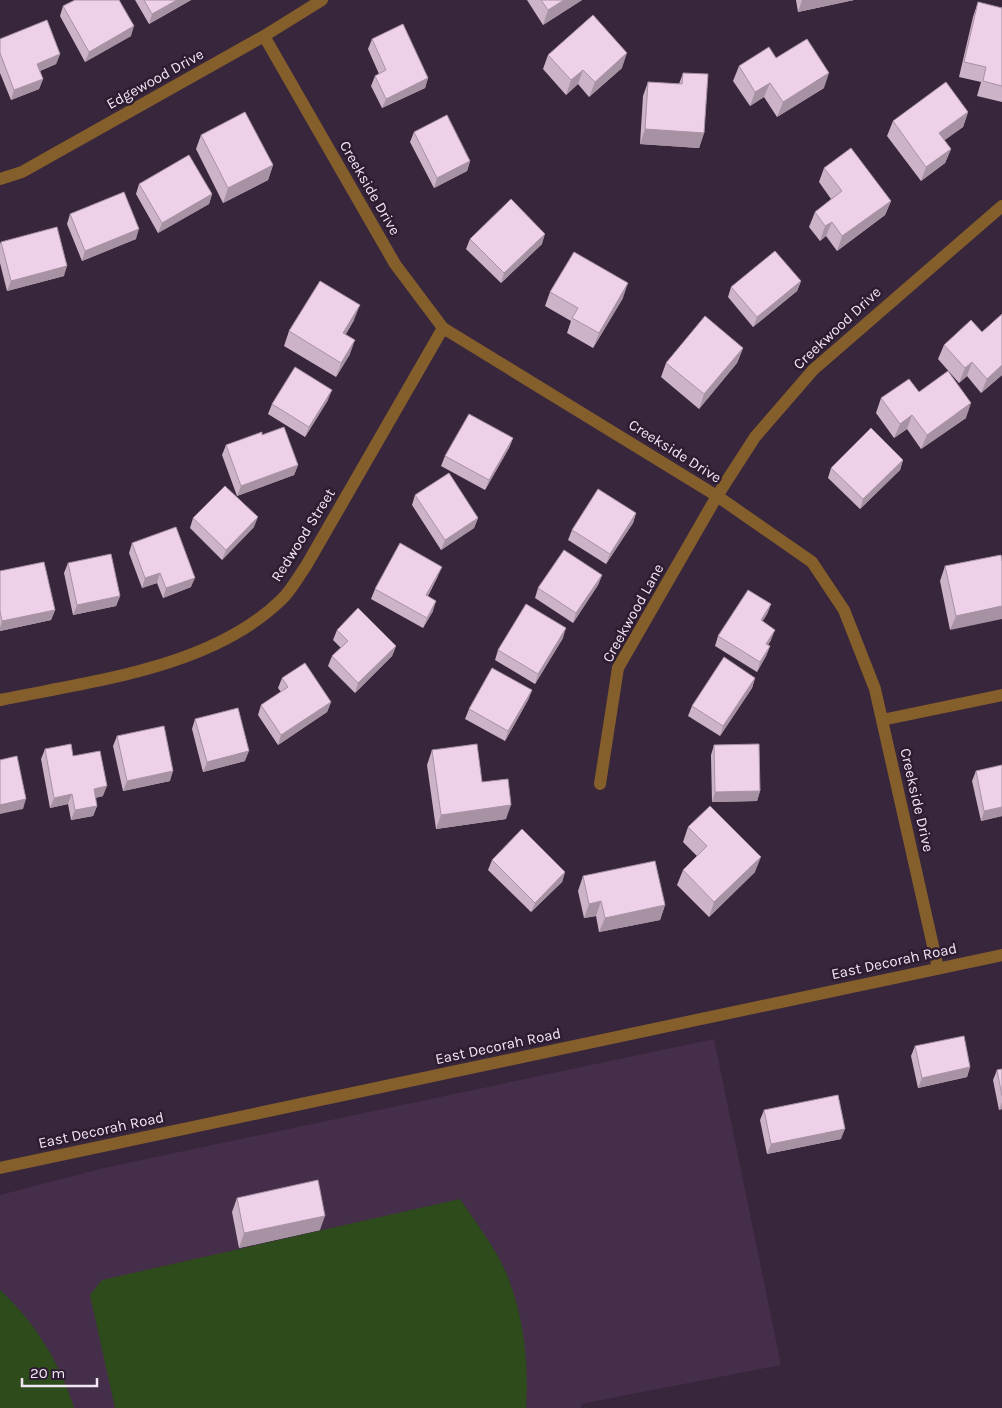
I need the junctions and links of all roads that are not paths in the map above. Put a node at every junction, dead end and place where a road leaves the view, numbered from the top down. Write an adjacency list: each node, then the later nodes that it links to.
1 (322, 0): 2 (street, Edgewood Drive)
2 (264, 36): 3 (street, Edgewood Drive); 5 (street, Creekside Drive)
3 (0, 179)
4 (1002, 206): 6 (street, Creekwood Drive)
5 (443, 328): 6 (street, Creekside Drive); 8 (street, Redwood Street)
6 (717, 496): 9 (street, Creekside Drive); 10 (street, Creekwood Lane)
7 (1002, 695): 9 (street)
8 (0, 700)
9 (882, 720): 12 (street, Creekside Drive)
10 (600, 784)
11 (1002, 955): 12 (street, East Decorah Road)
12 (938, 968): 13 (street, East Decorah Road)
13 (0, 1168)

